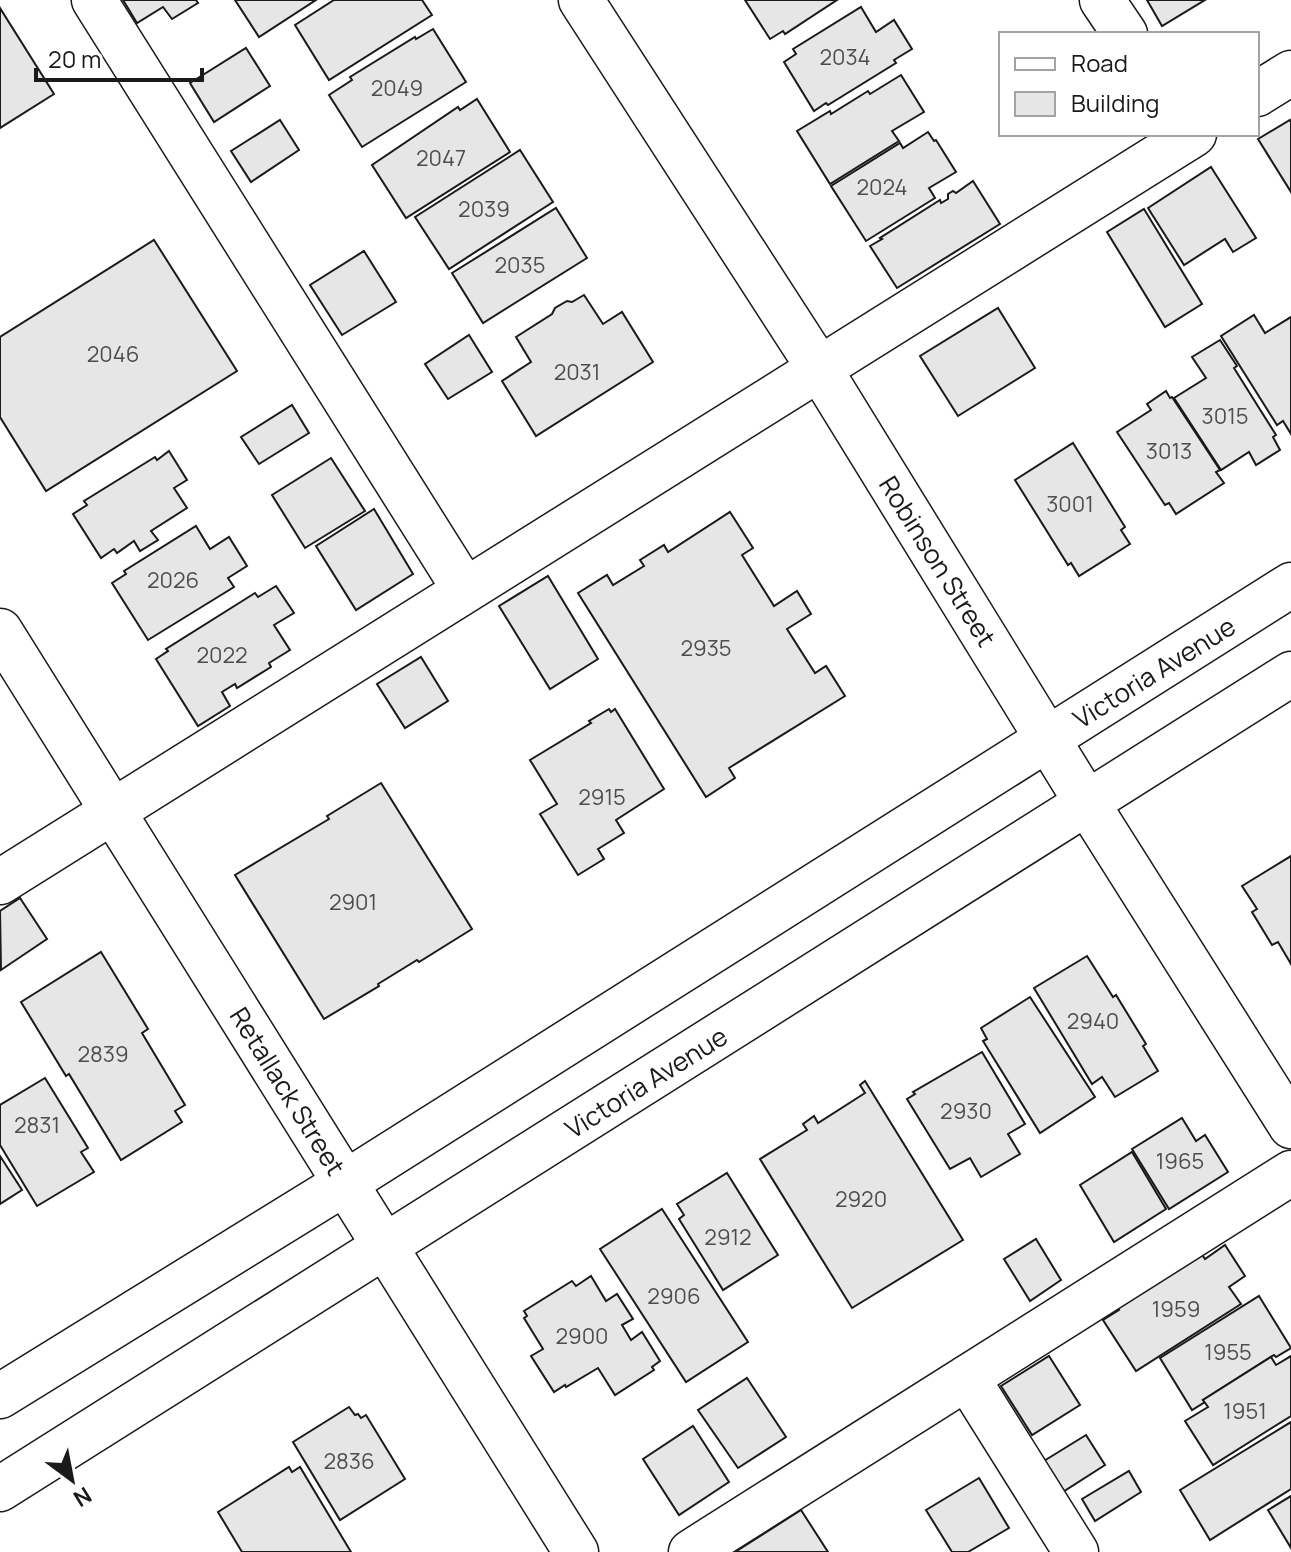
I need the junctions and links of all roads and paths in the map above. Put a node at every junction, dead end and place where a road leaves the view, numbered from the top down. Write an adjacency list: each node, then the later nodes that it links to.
1 (94, 0): 10 (street)
2 (581, 0): 8 (street, Robinson Street)
3 (1102, 0): 4 (street)
4 (1124, 32)
5 (1291, 73): 6 (street)
6 (1259, 93)
7 (1189, 136): 8 (street)
8 (819, 368): 10 (street); 13 (street, Robinson Street)
9 (1291, 585): 13 (street, Victoria Avenue)
10 (465, 590): 15 (street)
11 (0, 631): 15 (street, Retallack Street)
12 (1291, 674): 14 (street, Victoria Avenue)
13 (1048, 738): 14 (street, Robinson Street); 19 (street, Victoria Avenue)
14 (1087, 803): 17 (street, Robinson Street); 20 (street, Victoria Avenue)
15 (113, 811): 16 (street); 19 (street, Retallack Street)
16 (0, 882)
17 (1291, 1126)
18 (1291, 1173): 21 (street)
19 (345, 1183): 20 (street, Retallack Street); 22 (street, Victoria Avenue)
20 (385, 1247): 23 (street, Victoria Avenue); 24 (street, Retallack Street)
21 (967, 1378): 25 (street); 26 (street)
22 (0, 1396)
23 (0, 1489)
24 (576, 1552)
25 (691, 1552)
26 (1076, 1552)

